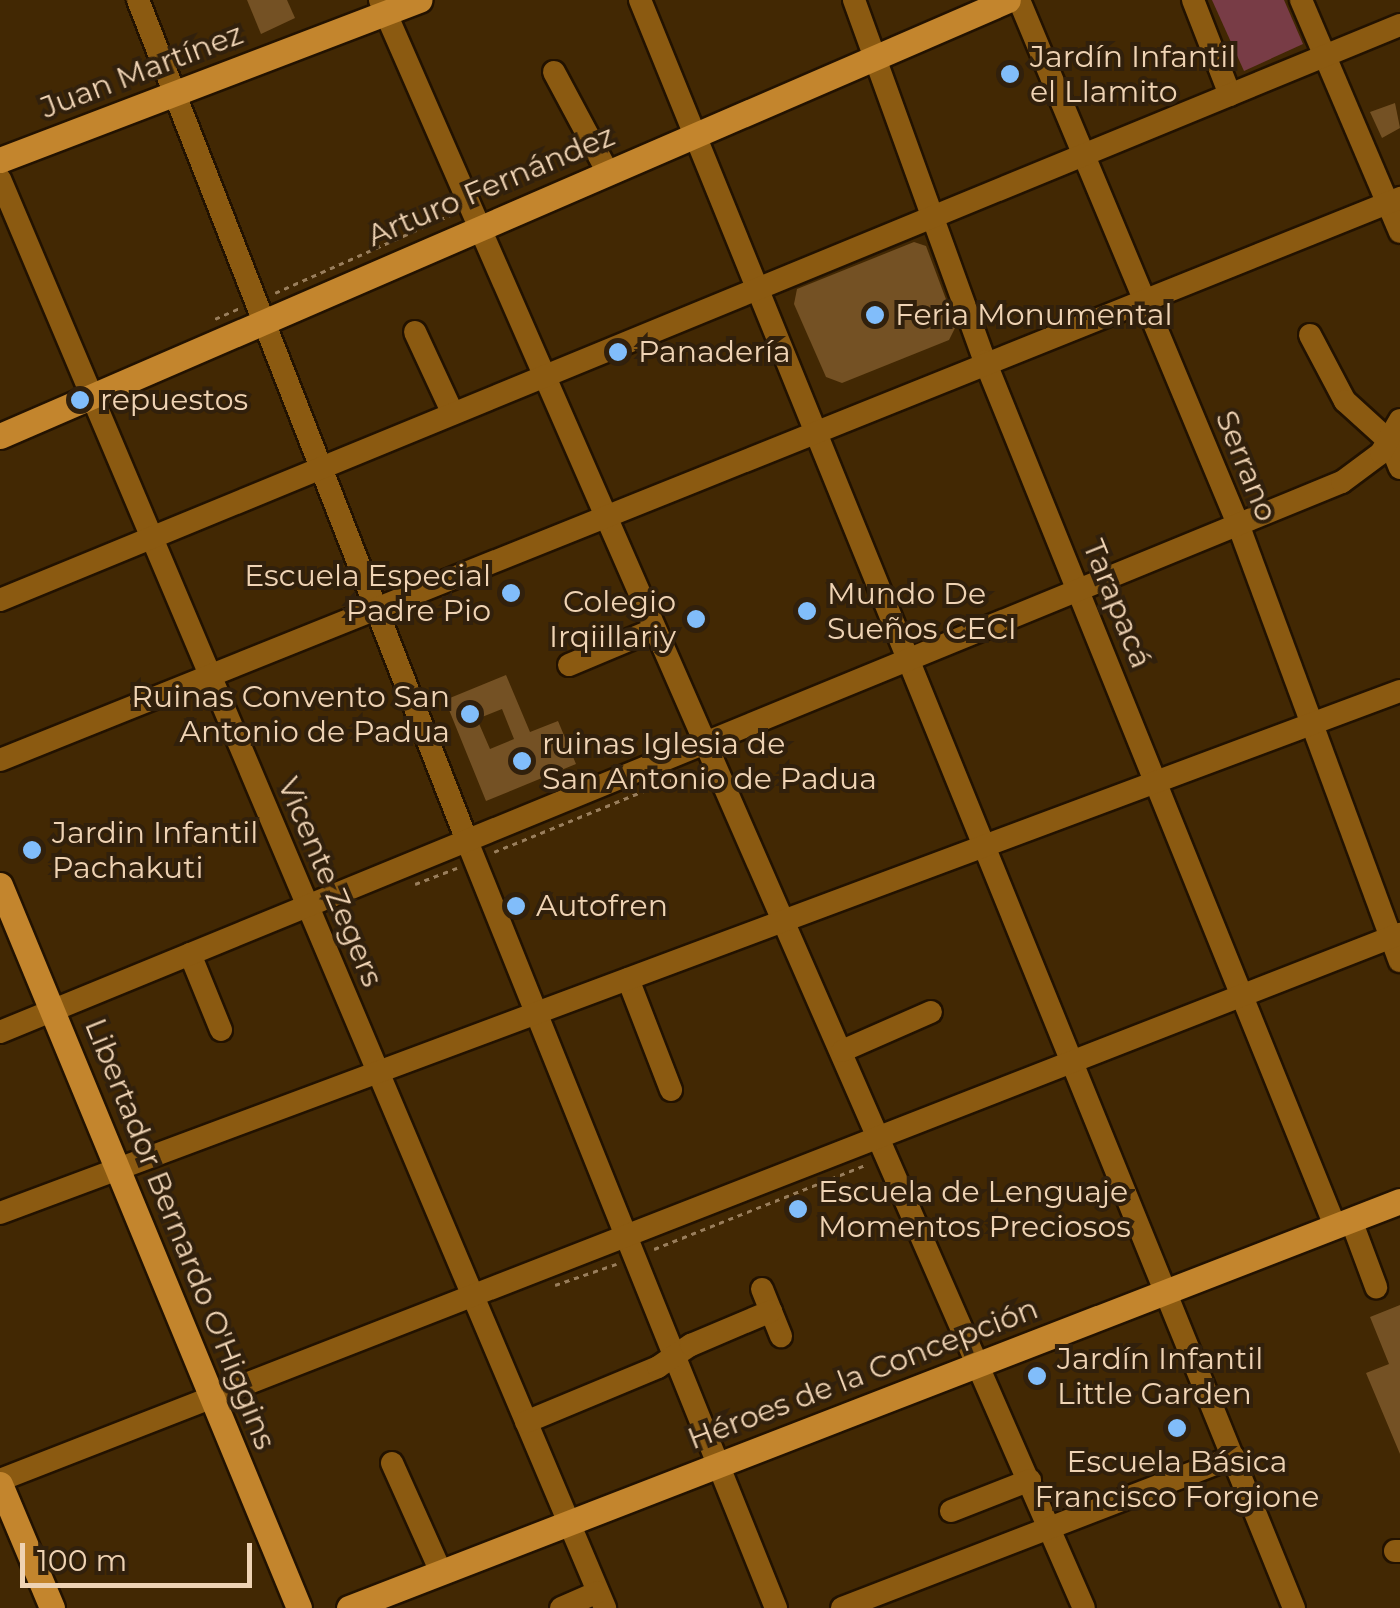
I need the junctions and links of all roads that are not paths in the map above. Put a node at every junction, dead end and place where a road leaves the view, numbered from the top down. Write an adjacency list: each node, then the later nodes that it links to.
1 (138, 0): 14 (street)
2 (420, 0): 9 (main road, Juan Martínez)
3 (640, 0): 16 (street)
4 (854, 0): 12 (street, Tarapacá)
5 (1008, 0): 12 (main road, Arturo Fernández)
6 (1018, 0): 17 (street, Serrano)
7 (1192, 0): 15 (street)
8 (1301, 0): 11 (street)
9 (383, 6): 14 (main road, Juan Martínez); 23 (street)
10 (1400, 25): 11 (street)
11 (1325, 56): 15 (street); 21 (street)
12 (875, 59): 16 (main road, Arturo Fernández); 22 (street, Tarapacá)
13 (554, 72): 19 (street)
14 (175, 93): 18 (main road, Juan Martínez); 27 (street)
15 (1230, 95): 17 (street)
16 (697, 138): 19 (main road, Arturo Fernández); 25 (street)
17 (1083, 154): 22 (street); 26 (street, Serrano)
18 (0, 160)
19 (607, 171): 23 (main road, Arturo Fernández)
20 (0, 179): 32 (street, Vicente Zegers)
21 (1394, 200): 24 (street); 26 (street)
22 (932, 217): 25 (street); 30 (street, Tarapacá)
23 (478, 226): 27 (main road, Arturo Fernández); 31 (street)
24 (1400, 232)
25 (758, 288): 31 (street); 34 (street)
26 (1143, 298): 30 (street); 40 (street, Serrano)
27 (259, 311): 32 (main road, Arturo Fernández); 37 (street)
28 (415, 332): 33 (street)
29 (1310, 335): 35 (street)
30 (986, 362): 34 (street); 42 (street, Tarapacá)
31 (544, 376): 33 (street); 39 (street)
32 (92, 396): 36 (main road, Arturo Fernández); 41 (street, Vicente Zegers)
33 (453, 414): 37 (street)
34 (816, 430): 39 (street); 46 (street)
35 (1394, 430): 38 (street); 40 (street)
36 (0, 436)
37 (320, 468): 41 (street); 44 (street)
38 (1400, 468)
39 (605, 515): 44 (street); 45 (street)
40 (1238, 524): 42 (street); 50 (street, Serrano)
41 (152, 538): 43 (street); 48 (street, Vicente Zegers)
42 (1079, 590): 46 (street); 53 (street, Tarapacá)
43 (0, 600)
44 (376, 608): 48 (street); 54 (street)
45 (655, 628): 47 (street); 51 (street)
46 (910, 659): 51 (street); 55 (street)
47 (568, 666)
48 (210, 676): 52 (street); 57 (street, Vicente Zegers)
49 (1400, 691): 50 (street)
50 (1312, 724): 53 (street); 59 (street, Serrano)
51 (706, 743): 54 (street); 58 (street)
52 (0, 760)
53 (1157, 782): 55 (street); 63 (street, Tarapacá)
54 (467, 841): 57 (street); 66 (street)
55 (986, 846): 58 (street); 70 (street)
56 (0, 886): 64 (main road, Libertador Bernardo O'Higgins)
57 (308, 906): 60 (street); 71 (street, Vicente Zegers)
58 (784, 921): 62 (street); 69 (street)
59 (1396, 936): 61 (street, Serrano); 63 (street)
60 (190, 954): 64 (street); 67 (street)
61 (1400, 961)
62 (628, 979): 66 (street); 72 (street)
63 (1243, 995): 70 (street); 77 (street, Tarapacá)
64 (52, 1010): 68 (street); 74 (main road, Libertador Bernardo O'Higgins)
65 (931, 1012): 69 (street)
66 (536, 1013): 71 (street); 78 (street)
67 (221, 1030)
68 (0, 1032)
69 (842, 1051): 73 (street)
70 (1074, 1061): 73 (street); 80 (street)
71 (378, 1072): 74 (street); 81 (street, Vicente Zegers)
72 (671, 1090)
73 (881, 1136): 78 (street); 84 (street)
74 (118, 1170): 76 (street); 85 (main road, Libertador Bernardo O'Higgins)
75 (1400, 1201): 77 (main road, Héroes de la Concepción)
76 (0, 1214)
77 (1343, 1223): 79 (street, Tarapacá); 80 (main road, Héroes de la Concepción)
78 (626, 1236): 81 (street); 83 (street)
79 (1376, 1287)
80 (1168, 1292): 84 (main road, Héroes de la Concepción); 87 (street)
81 (473, 1296): 85 (street); 86 (street, Vicente Zegers)
82 (780, 1336): 83 (street)
83 (674, 1356): 86 (street); 89 (street)
84 (980, 1362): 89 (main road, Héroes de la Concepción); 90 (street)
85 (212, 1398): 91 (street); 98 (main road, Libertador Bernardo O'Higgins)
86 (526, 1422): 93 (street, Vicente Zegers)
87 (1234, 1457): 94 (street); 104 (street)
88 (392, 1464): 95 (street)
89 (718, 1464): 93 (main road, Héroes de la Concepción); 101 (street)
90 (1030, 1480): 92 (street); 94 (street)
91 (0, 1482): 97 (main road)
92 (951, 1511)
93 (569, 1522): 95 (main road, Héroes de la Concepción); 96 (street, Vicente Zegers)
94 (1050, 1528): 102 (street); 103 (street)
95 (442, 1572): 99 (main road, Héroes de la Concepción)
96 (602, 1600): 100 (street)
97 (52, 1608)
98 (299, 1608)
99 (350, 1608)
100 (561, 1608)
101 (776, 1608)
102 (842, 1608)
103 (1084, 1608)
104 (1294, 1608)

